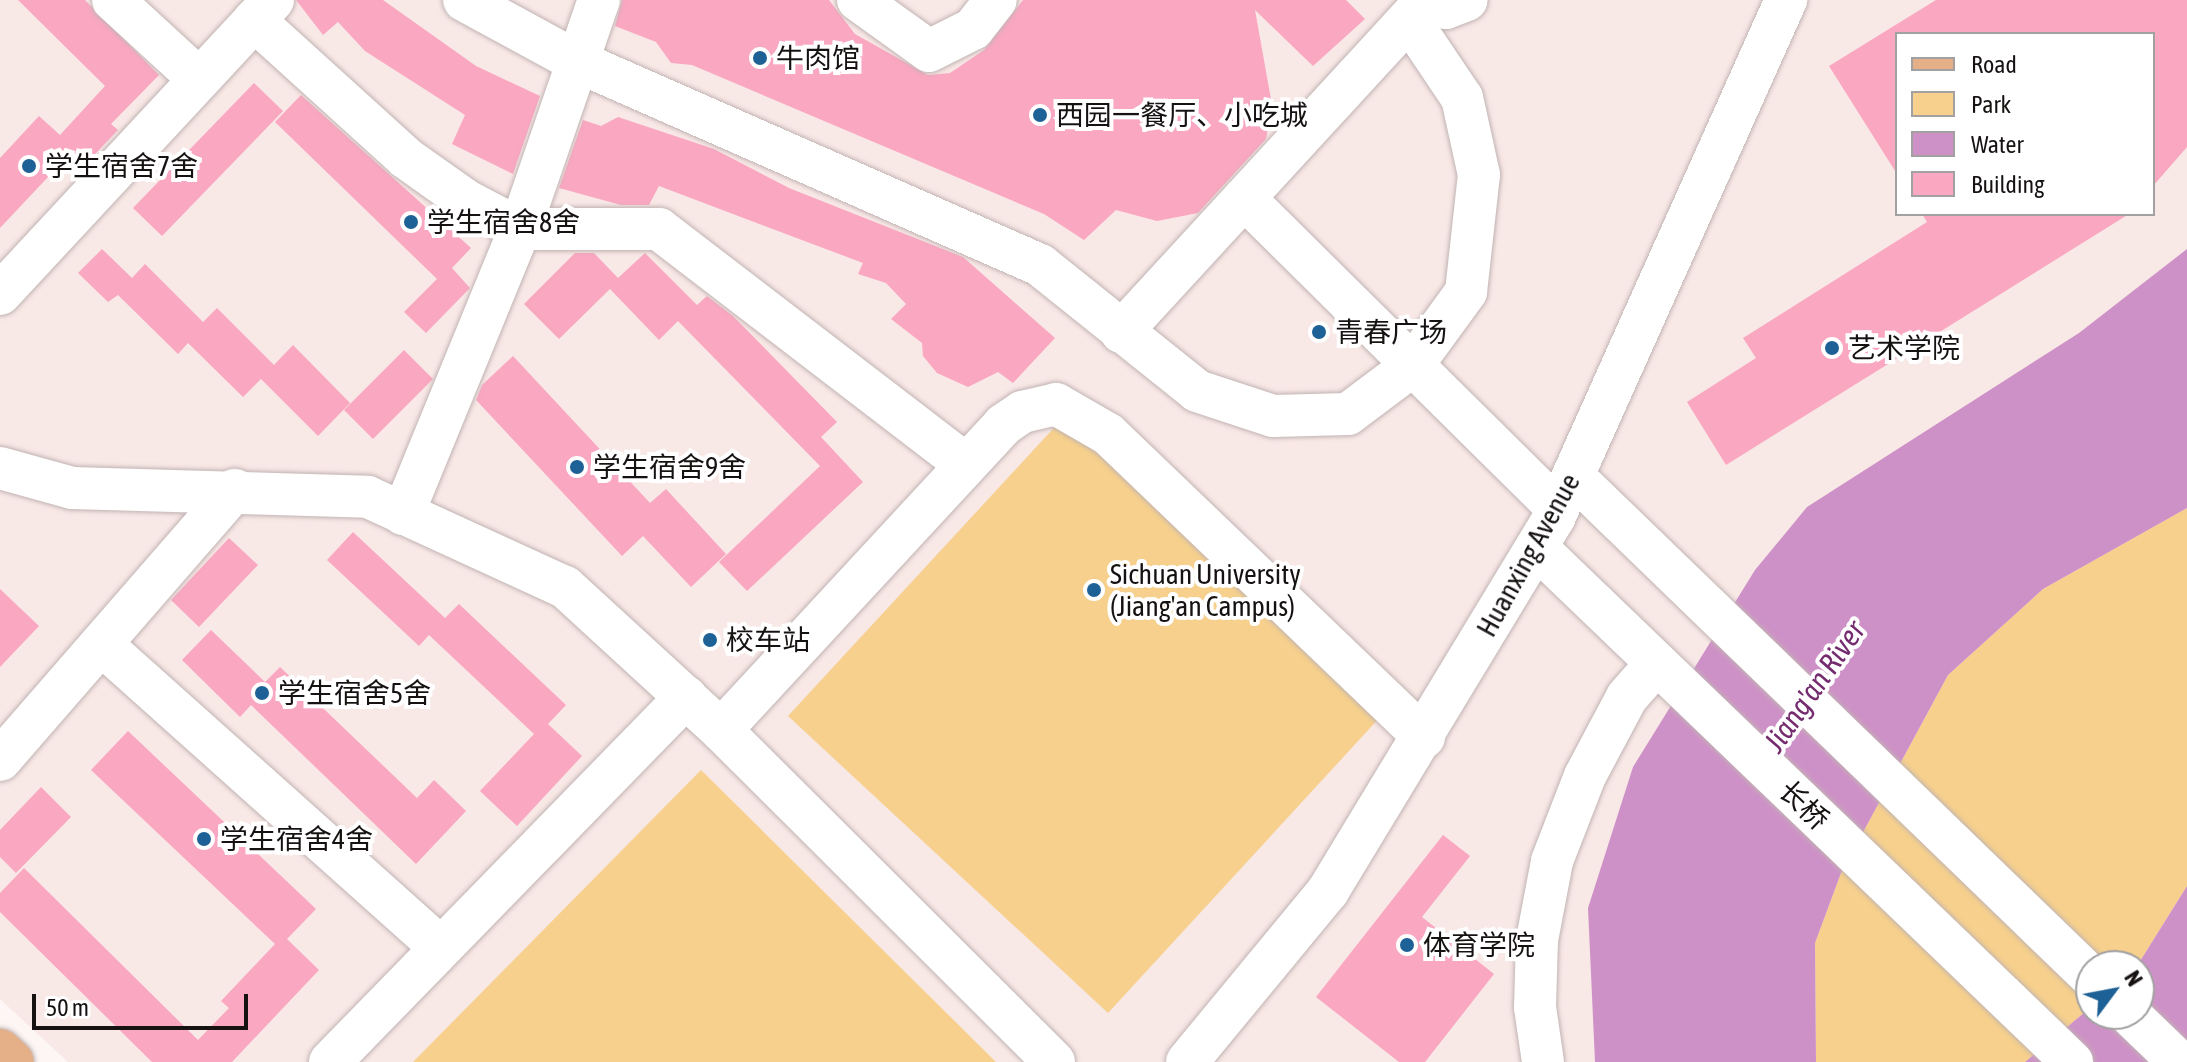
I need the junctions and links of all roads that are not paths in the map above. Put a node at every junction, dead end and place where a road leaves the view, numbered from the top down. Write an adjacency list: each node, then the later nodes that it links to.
1 (113, 0): 11 (street)
2 (464, 0): 10 (street)
3 (599, 0): 10 (street)
4 (858, 0): 5 (street)
5 (996, 0)
6 (1467, 0): 8 (street)
7 (1786, 0): 20 (street, Huanxing Avenue)
8 (1421, 6): 12 (street); 16 (street)
9 (264, 10): 11 (street); 13 (street)
10 (574, 60): 13 (street); 15 (street)
11 (199, 79): 14 (street)
12 (1244, 198): 15 (street); 16 (street)
13 (520, 229): 17 (street); 21 (street)
14 (0, 294)
15 (1121, 332): 16 (street)
16 (1412, 366): 20 (street)
17 (965, 464): 26 (street); 27 (street)
18 (0, 468): 19 (street)
19 (235, 490): 21 (street); 23 (street)
20 (1566, 492): 22 (street, Huanxing Avenue); 30 (street)
21 (403, 514): 25 (street)
22 (1537, 548): 24 (street, 长桥); 27 (street, Huanxing Avenue)
23 (101, 644): 28 (street); 29 (street)
24 (1670, 675): 37 (street); 38 (street, 长桥)
25 (686, 697): 26 (street); 29 (street)
26 (721, 730): 35 (street)
27 (1424, 737): 36 (street, Huanxing Avenue)
28 (0, 760)
29 (438, 945): 34 (street)
30 (2075, 961)
31 (2146, 1030): 39 (street)
32 (0, 1051): 33 (main road)
33 (12, 1062)
34 (330, 1062)
35 (1054, 1062)
36 (1187, 1062)
37 (1543, 1062)
38 (2072, 1062)
39 (2179, 1062)

